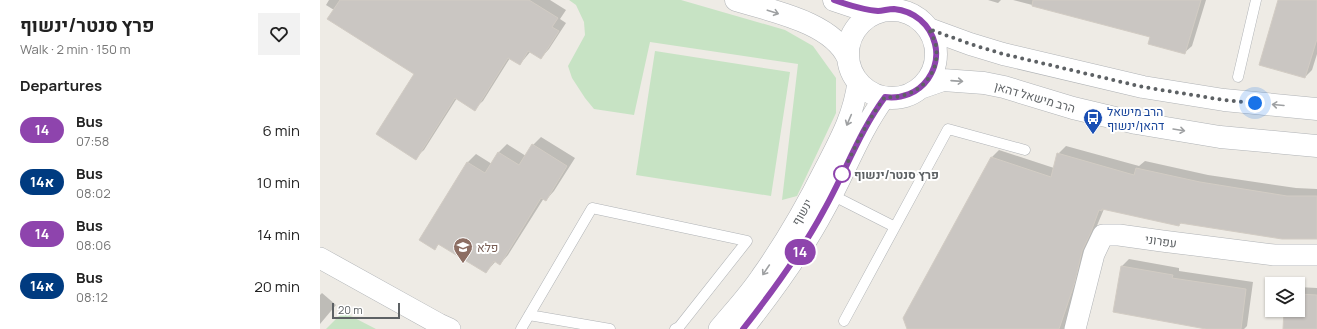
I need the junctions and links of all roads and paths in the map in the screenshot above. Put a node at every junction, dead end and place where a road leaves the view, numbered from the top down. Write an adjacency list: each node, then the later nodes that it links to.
1 (736, 0): 6 (street, one-way to 6)
2 (834, 0): 4 (street)
3 (1256, 0): 7 (lane)
4 (879, 11): 5 (street); 6 (street)
5 (929, 29): 9 (street); 11 (street, one-way to 5)
6 (848, 58): 8 (street)
7 (1238, 77)
8 (858, 82): 10 (street); 24 (street, ינשוף, one-way to 24)
9 (920, 88): 10 (street); 12 (street, הרב מישאל דהאן, one-way to 12)
10 (885, 97): 14 (street, ינשוף)
11 (1317, 109)
12 (1317, 146)
13 (1025, 150): 15 (lane)
14 (832, 195): 15 (lane); 25 (street, ינשוף)
15 (894, 227): 19 (lane)
16 (1317, 255): 26 (street, עפרוני)
17 (320, 258): 20 (street)
18 (529, 315): 21 (lane); 22 (lane); 23 (lane)
19 (844, 322)
20 (450, 329)
21 (521, 329)
22 (610, 329)
23 (675, 329)
24 (719, 329)
25 (743, 329)
26 (1075, 329)

